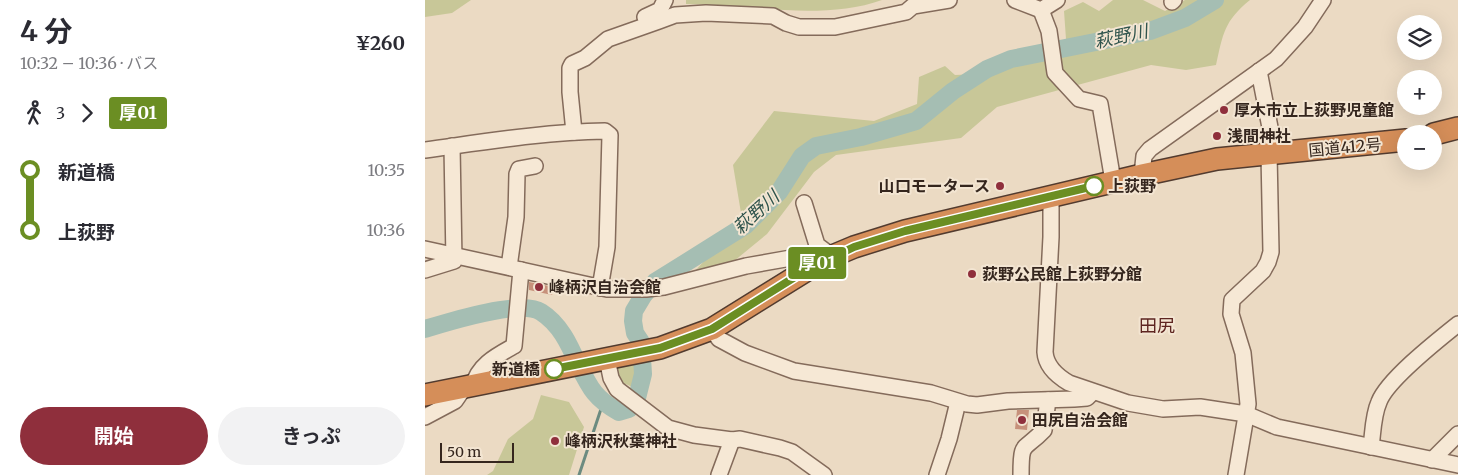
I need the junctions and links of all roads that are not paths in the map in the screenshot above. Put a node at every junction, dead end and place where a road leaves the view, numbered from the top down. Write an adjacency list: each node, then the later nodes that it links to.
1 (665, 0): 7 (street)
2 (949, 0): 7 (street)
3 (1015, 0): 6 (street)
4 (1057, 0): 6 (street)
5 (1323, 0): 8 (street)
6 (1041, 10): 18 (street)
7 (608, 39): 10 (street)
8 (1259, 71): 15 (street); 17 (street)
9 (1458, 128): 11 (highway)
10 (574, 132): 13 (street); 27 (street)
11 (1442, 132)
12 (1397, 141): 15 (highway, 国道412号)
13 (452, 146): 14 (street); 22 (street)
14 (425, 150)
15 (1272, 153): 17 (highway, 国道412号); 36 (street)
16 (535, 166): 24 (street)
17 (1141, 174): 18 (highway, 国道412号)
18 (1113, 181): 19 (highway, 国道412号)
19 (1051, 197): 23 (highway, 国道412号); 32 (street)
20 (804, 212): 23 (street)
21 (425, 249): 22 (street)
22 (454, 255): 24 (street); 25 (street)
23 (829, 257): 26 (highway, 国道412号)
24 (515, 269): 27 (street); 31 (street)
25 (425, 270)
26 (806, 270): 27 (street); 29 (highway, 国道412号)
27 (600, 288)
28 (1458, 324): 40 (street)
29 (712, 329): 30 (highway, 国道412号); 35 (street)
30 (601, 360): 31 (highway, 国道412号); 39 (street)
31 (468, 387): 33 (highway, 国道412号); 37 (street)
32 (1093, 392): 34 (street); 36 (street)
33 (425, 395)
34 (1048, 400): 35 (street); 46 (street)
35 (957, 402): 45 (street)
36 (1246, 414): 40 (street); 47 (street)
37 (425, 417)
38 (1458, 434): 41 (street)
39 (732, 440): 43 (street); 44 (street)
40 (1371, 447): 41 (street)
41 (1432, 460): 42 (street)
42 (1458, 466)
43 (719, 475)
44 (824, 475)
45 (937, 475)
46 (1021, 475)
47 (1236, 475)

